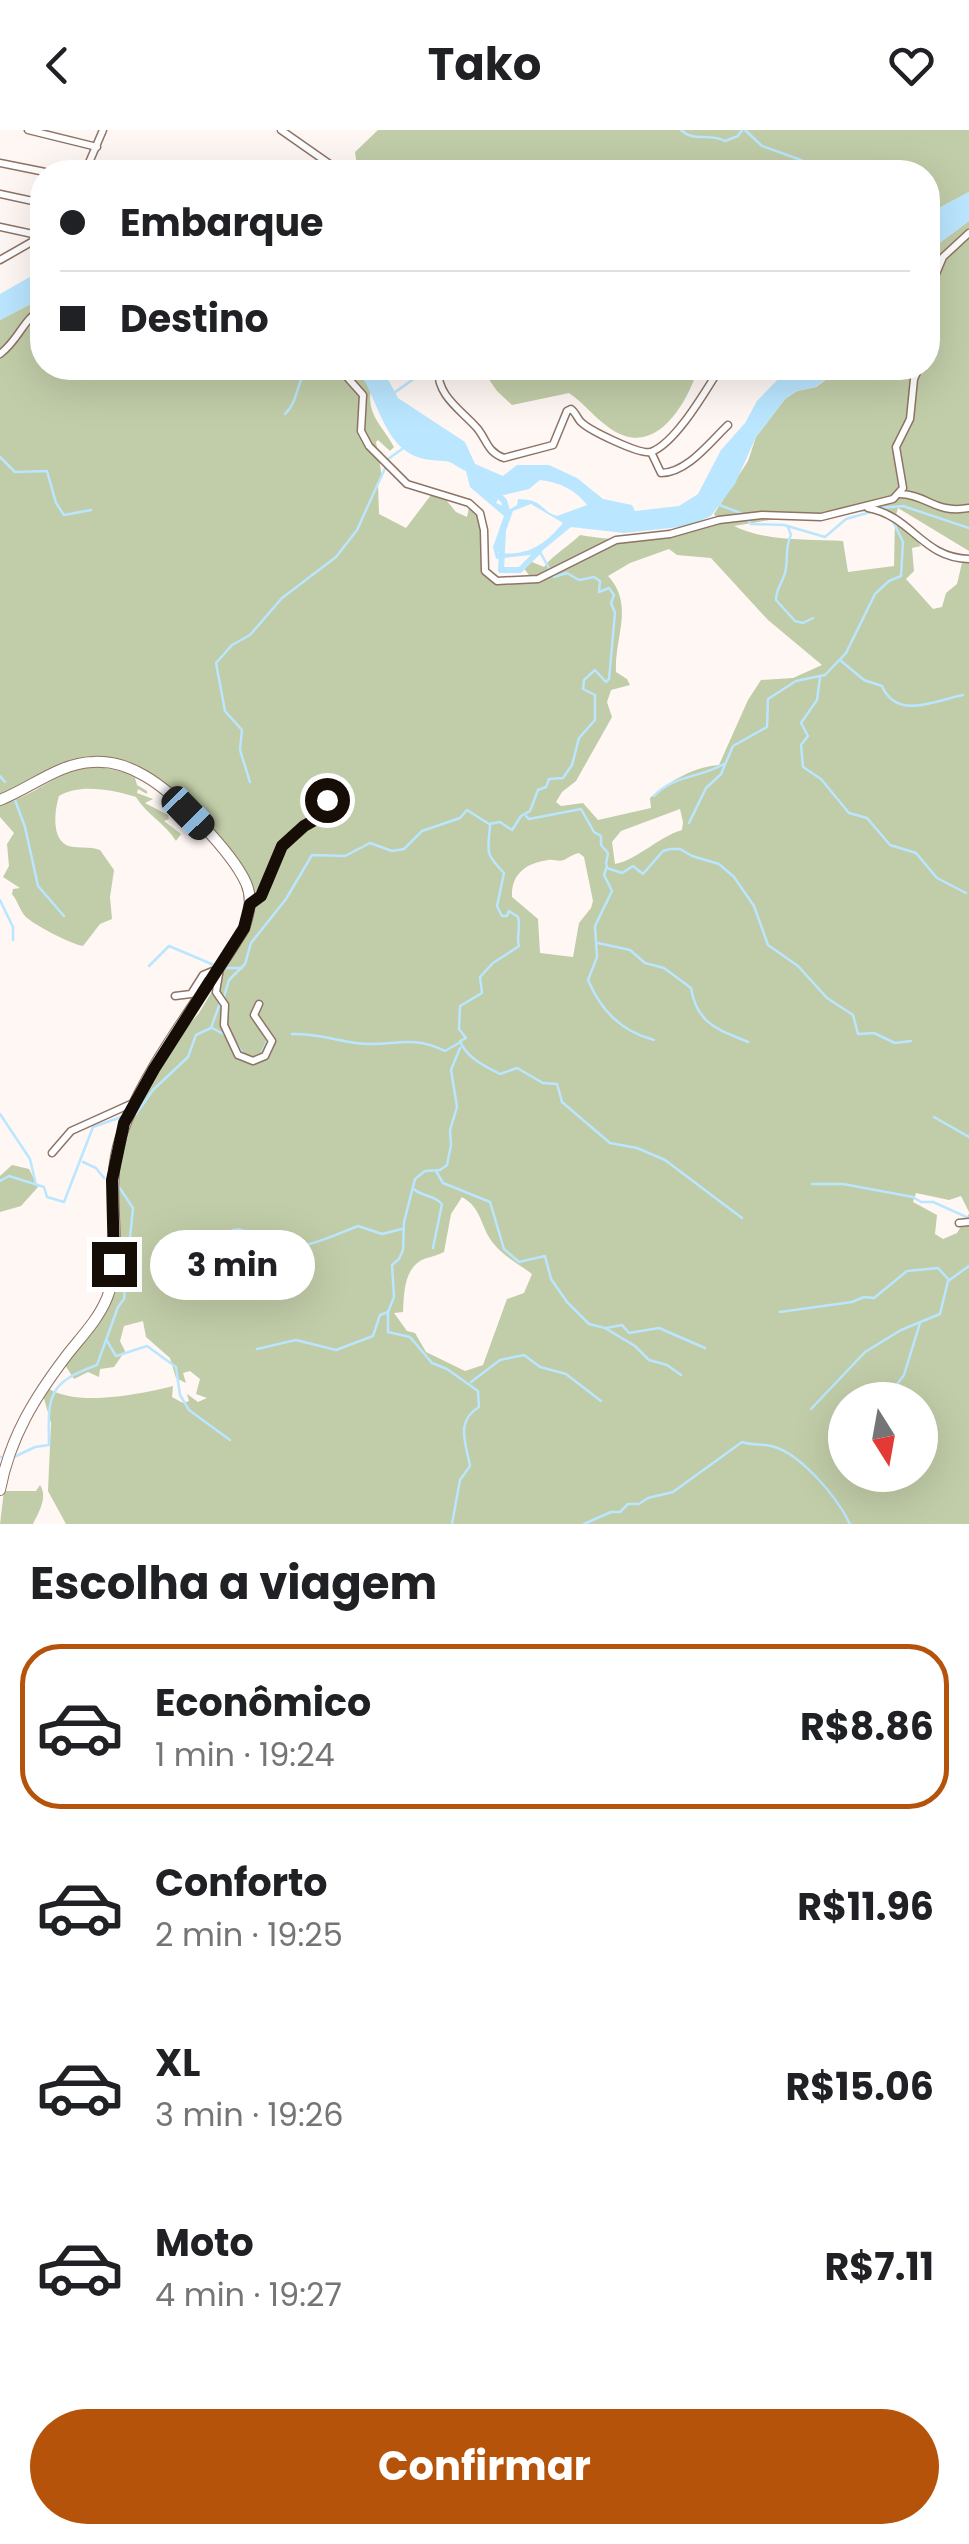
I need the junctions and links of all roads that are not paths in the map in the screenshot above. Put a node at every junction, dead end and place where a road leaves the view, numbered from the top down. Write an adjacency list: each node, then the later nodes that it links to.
1 (28, 130): 4 (street)
2 (103, 130): 5 (street)
3 (281, 130): 7 (street)
4 (70, 134): 5 (street)
5 (96, 147): 6 (street)
6 (90, 160)
7 (323, 160)
8 (0, 163): 9 (street)
9 (30, 169)
10 (0, 194): 11 (street)
11 (30, 200)
12 (0, 227): 13 (street)
13 (30, 233)
14 (969, 233): 17 (street)
15 (30, 243): 16 (street)
16 (0, 260)
17 (940, 265)
18 (30, 318): 19 (street)
19 (0, 354)
20 (350, 380): 27 (street)
21 (439, 380): 25 (street)
22 (713, 380): 25 (street)
23 (914, 380): 26 (street)
24 (728, 425): 25 (street)
25 (651, 452)
26 (900, 494): 27 (street); 28 (street)
27 (862, 507): 29 (street)
28 (969, 508)
29 (969, 560)
30 (331, 799): 32 (street)
31 (0, 800): 32 (main road)
32 (250, 904): 33 (main road)
33 (220, 968): 34 (street); 35 (street); 36 (main road)
34 (175, 996)
35 (259, 1004)
36 (134, 1102): 37 (street); 40 (main road)
37 (52, 1154)
38 (969, 1222): 39 (street)
39 (959, 1223)
40 (13, 1442): 41 (street); 42 (main road)
41 (0, 1446)
42 (0, 1490)

